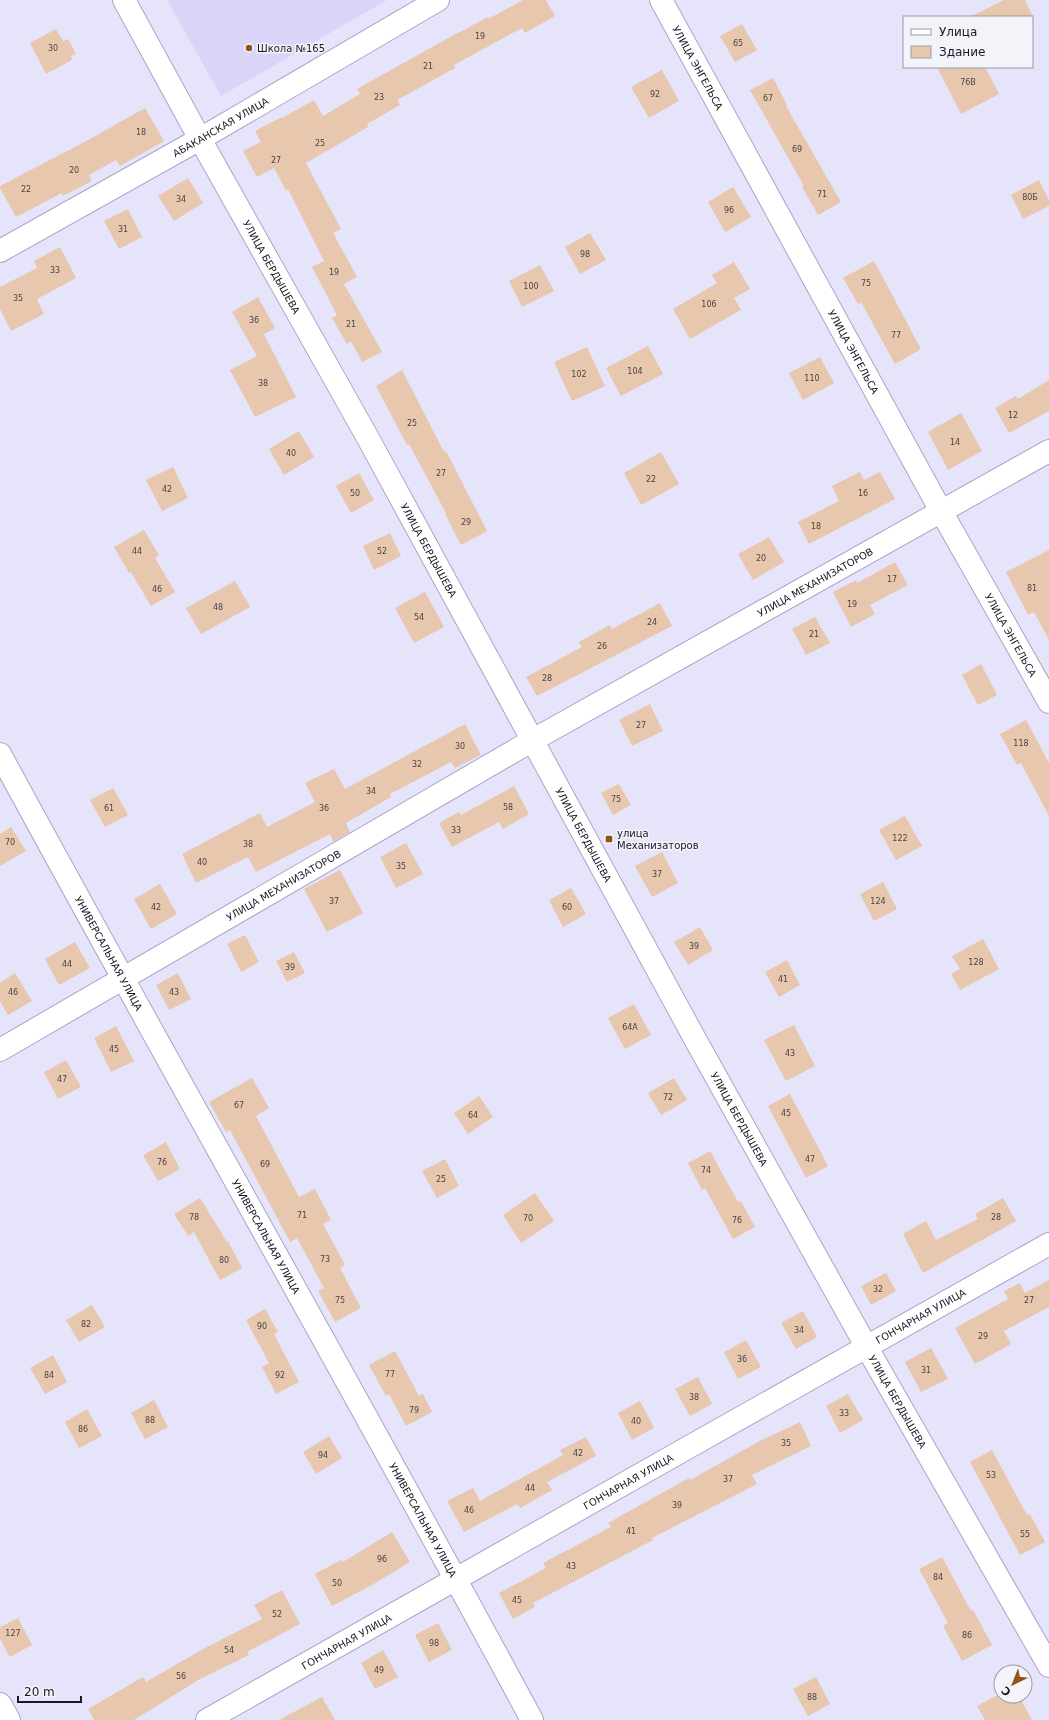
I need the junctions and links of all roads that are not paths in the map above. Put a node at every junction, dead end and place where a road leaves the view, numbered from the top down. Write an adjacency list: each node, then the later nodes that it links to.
1 (124, 0): 4 (street, УЛИЦА БЕРДЫШЕВА)
2 (438, 0): 4 (street, АБАКАНСКАЯ УЛИЦА)
3 (661, 0): 7 (street, УЛИЦА ЭНГЕЛЬСА)
4 (200, 139): 5 (street, АБАКАНСКАЯ УЛИЦА); 9 (street, УЛИЦА БЕРДЫШЕВА)
5 (0, 251)
6 (1049, 451): 7 (street, УЛИЦА МЕХАНИЗАТОРОВ)
7 (941, 511): 8 (street, УЛИЦА ЭНГЕЛЬСА); 9 (street, УЛИЦА МЕХАНИЗАТОРОВ)
8 (1049, 702)
9 (533, 740): 11 (street, УЛИЦА МЕХАНИЗАТОРОВ); 14 (street, УЛИЦА БЕРДЫШЕВА)
10 (0, 754): 11 (street, УНИВЕРСАЛЬНАЯ УЛИЦА)
11 (122, 979): 12 (street, УЛИЦА МЕХАНИЗАТОРОВ); 15 (street, УНИВЕРСАЛЬНАЯ УЛИЦА)
12 (0, 1050)
13 (1049, 1244): 14 (street, ГОНЧАРНАЯ УЛИЦА)
14 (866, 1346): 15 (street, ГОНЧАРНАЯ УЛИЦА); 16 (street, УЛИЦА БЕРДЫШЕВА)
15 (457, 1580): 19 (street, ГОНЧАРНАЯ УЛИЦА); 20 (street, УНИВЕРСАЛЬНАЯ УЛИЦА)
16 (1049, 1666)
17 (0, 1704): 18 (street)
18 (9, 1720)
19 (207, 1720)
20 (532, 1720)

